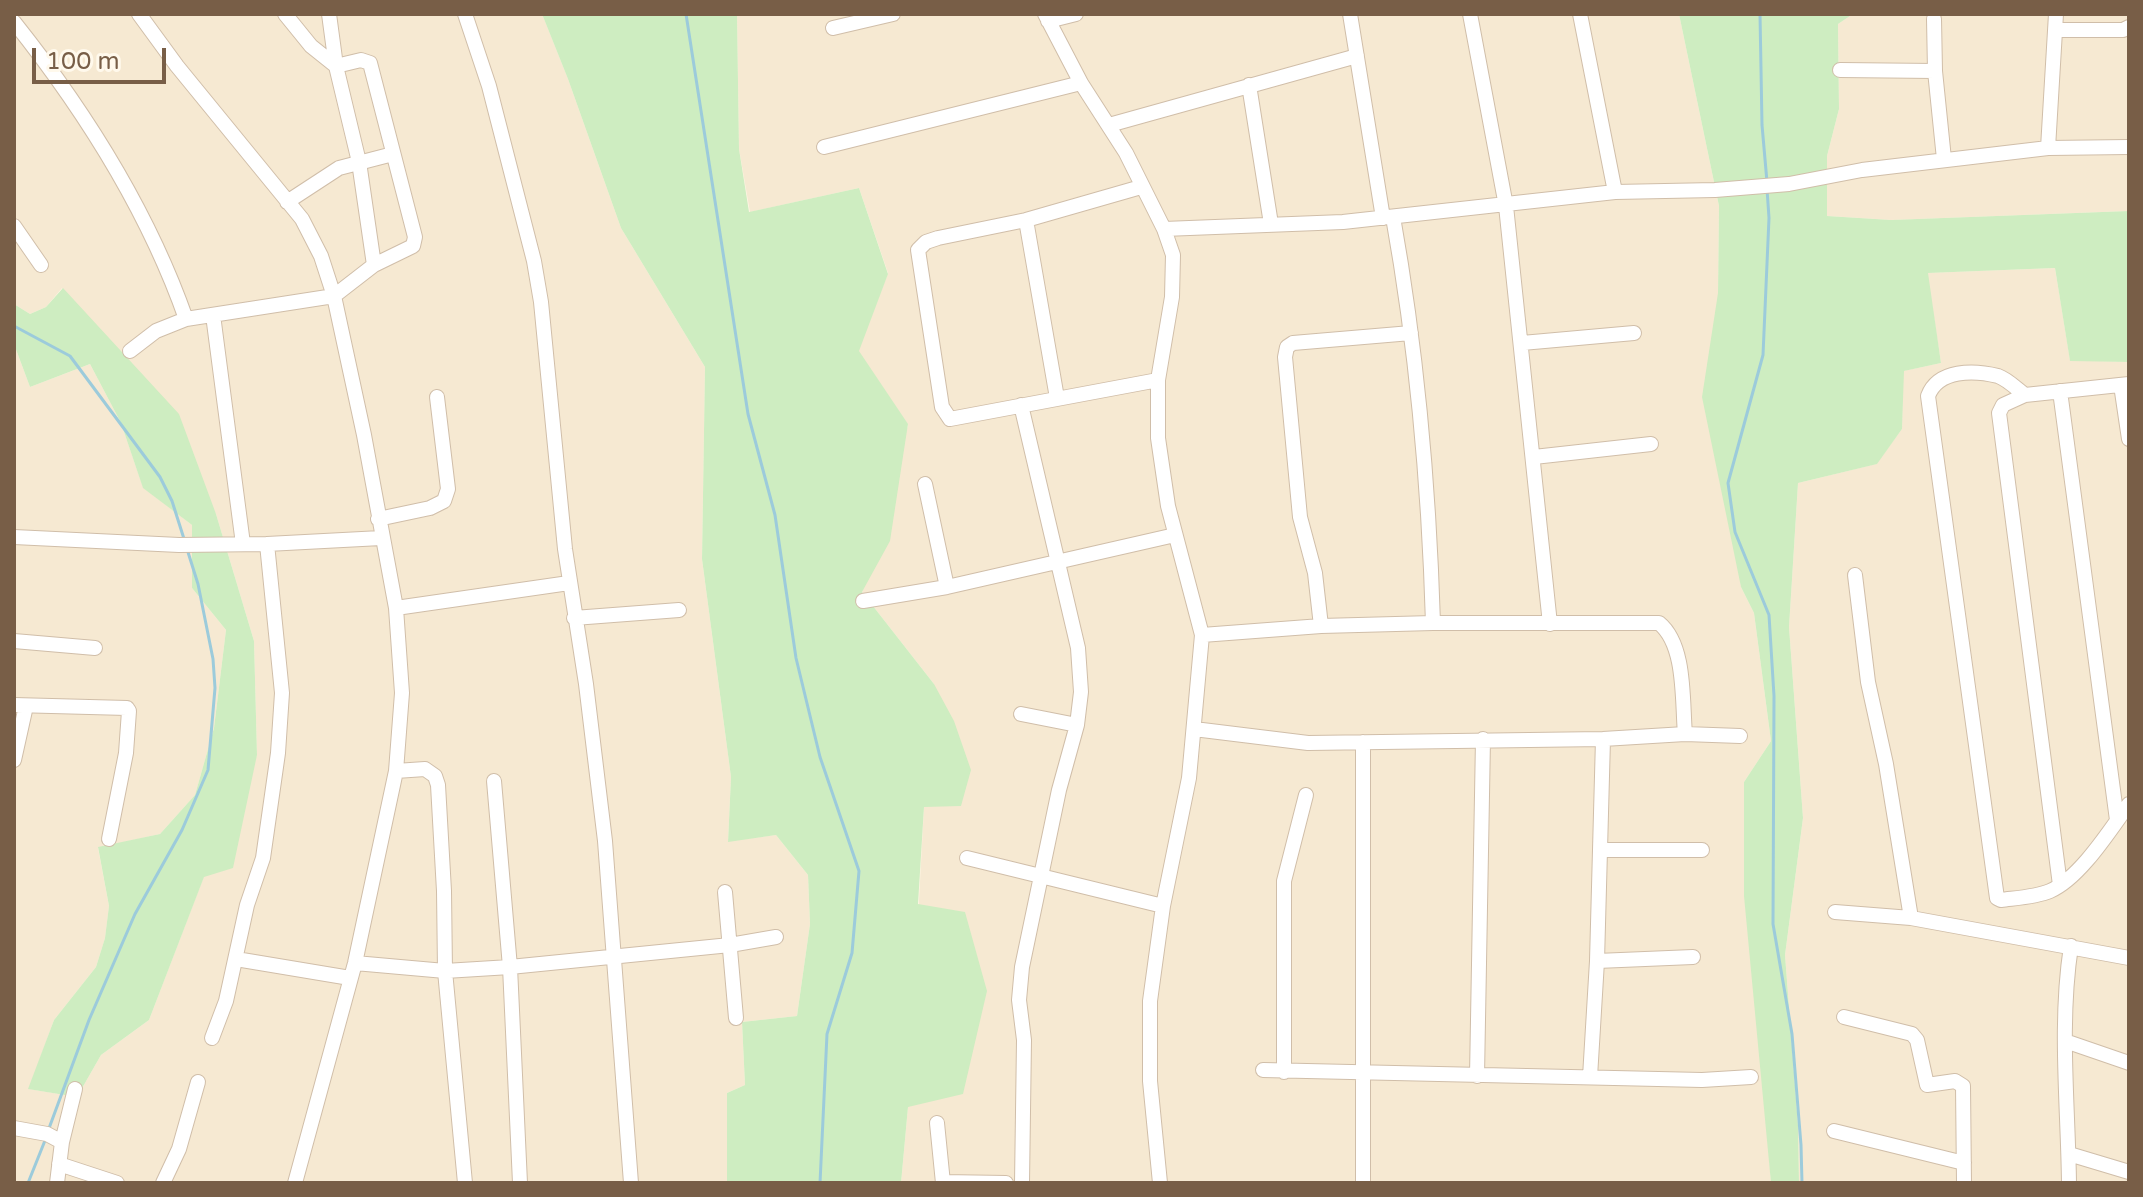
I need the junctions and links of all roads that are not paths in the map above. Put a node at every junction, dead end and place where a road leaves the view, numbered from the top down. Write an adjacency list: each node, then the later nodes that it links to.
1 (139, 14): 32 (street)
2 (285, 14): 18 (street)
3 (329, 14): 18 (street)
4 (465, 14): 67 (street)
5 (893, 14): 15 (street)
6 (1076, 14): 11 (street)
7 (1350, 14): 17 (street)
8 (1470, 14): 33 (street)
9 (1580, 14): 31 (street)
10 (2056, 14): 16 (street)
11 (1046, 17): 21 (street)
12 (1934, 19): 20 (street)
13 (14, 22): 43 (street)
14 (2129, 27): 16 (street)
15 (833, 28)
16 (2055, 30): 26 (street)
17 (1357, 56): 22 (street); 34 (street)
18 (336, 66): 27 (street); 29 (street)
19 (1840, 70): 20 (street)
20 (1935, 71): 28 (street)
21 (1081, 83): 23 (street); 24 (street)
22 (1249, 85): 23 (street); 36 (street)
23 (1109, 125): 30 (street)
24 (824, 147)
25 (2129, 147): 26 (street)
26 (2048, 148): 28 (street)
27 (393, 154): 29 (street); 40 (street)
28 (1944, 159): 31 (street)
29 (359, 162): 32 (street); 40 (street)
30 (1141, 187): 35 (street); 38 (street)
31 (1615, 192): 33 (street)
32 (287, 202): 41 (street)
33 (1506, 206): 34 (street); 46 (street)
34 (1388, 218): 36 (street); 44 (street)
35 (1026, 220): 53 (street); 54 (street)
36 (1271, 224): 38 (street)
37 (14, 226): 39 (street)
38 (1164, 229): 48 (street)
39 (41, 265)
40 (374, 265): 41 (street)
41 (334, 296): 42 (street); 59 (street)
42 (213, 315): 43 (street); 63 (street)
43 (186, 319): 47 (street)
44 (1411, 333): 73 (street); 75 (street)
45 (1634, 333): 46 (street)
46 (1522, 343): 57 (street)
47 (130, 351)
48 (1158, 380): 53 (street); 60 (street)
49 (2125, 385): 50 (street); 55 (street)
50 (2060, 391): 51 (street); 93 (street)
51 (2025, 395): 99 (street); 99 (street)
52 (437, 397): 59 (street)
53 (1057, 398): 54 (street)
54 (1021, 405): 65 (street)
55 (2129, 439)
56 (1651, 444): 57 (street)
57 (1534, 457): 74 (street)
58 (925, 484): 68 (street)
59 (378, 519): 62 (street)
60 (1175, 535): 65 (street); 76 (street)
61 (14, 537): 63 (street)
62 (381, 538): 64 (street); 70 (street)
63 (243, 544): 64 (street)
64 (267, 544): 110 (street)
65 (1058, 563): 68 (street); 81 (street)
66 (1855, 575): 103 (street)
67 (569, 583): 70 (street); 72 (street)
68 (947, 587): 69 (street)
69 (863, 601)
70 (396, 608): 89 (street)
71 (679, 610): 72 (street)
72 (574, 618): 107 (street)
73 (1433, 623): 74 (street); 75 (street)
74 (1550, 624): 83 (street)
75 (1321, 626): 76 (street)
76 (1202, 635): 82 (street)
77 (14, 641): 78 (street)
78 (95, 648)
79 (20, 706): 88 (street); 94 (street)
80 (1021, 714): 81 (street)
81 (1077, 725): 98 (street)
82 (1194, 729): 87 (street); 101 (street)
83 (1685, 734): 84 (street); 86 (street)
84 (1740, 736)
85 (1483, 739): 86 (street); 87 (street); 124 (street)
86 (1603, 739): 95 (street)
87 (1363, 742): 122 (street)
88 (14, 760)
89 (396, 771): 112 (street); 114 (street)
90 (494, 781): 113 (street)
91 (1306, 795): 123 (street)
92 (2129, 804): 93 (street)
93 (2117, 820): 99 (street)
94 (109, 839)
95 (1601, 850): 96 (street); 111 (street)
96 (1702, 850)
97 (967, 858): 98 (street)
98 (1043, 875): 101 (street); 146 (street)
99 (2060, 885)
100 (725, 892): 105 (street)
101 (1163, 906): 147 (street)
102 (1835, 912): 103 (street)
103 (1911, 918): 106 (street)
104 (776, 937): 105 (street)
105 (730, 945): 107 (street); 117 (street)
106 (2071, 946): 109 (street); 119 (street)
107 (613, 956): 113 (street); 144 (street)
108 (1693, 957): 111 (street)
109 (2129, 958)
110 (236, 959): 115 (street); 118 (street)
111 (1597, 961): 125 (street)
112 (355, 963): 114 (street); 115 (street)
113 (510, 967): 114 (street); 143 (street)
114 (445, 971): 142 (street)
115 (350, 978): 141 (street)
116 (1844, 1017): 134 (street)
117 (736, 1018)
118 (212, 1038)
119 (2065, 1041): 120 (street); 133 (street)
120 (2129, 1063)
121 (1263, 1070): 123 (street)
122 (1363, 1071): 123 (street); 124 (street); 148 (street)
123 (1284, 1072)
124 (1477, 1076): 125 (street)
125 (1590, 1077): 126 (street)
126 (1751, 1077)
127 (198, 1082): 140 (street)
128 (75, 1089): 132 (street)
129 (937, 1123): 137 (street)
130 (14, 1128): 132 (street)
131 (1834, 1131): 134 (street)
132 (55, 1138): 135 (street)
133 (2069, 1154): 136 (street); 150 (street)
134 (1964, 1163): 149 (street)
135 (59, 1164): 138 (street); 139 (street)
136 (2129, 1172)
137 (943, 1182): 145 (street)
138 (57, 1183)
139 (117, 1183)
140 (163, 1183)
141 (295, 1183)
142 (465, 1183)
143 (520, 1183)
144 (631, 1183)
145 (1006, 1183)
146 (1022, 1183)
147 (1160, 1183)
148 (1363, 1183)
149 (1964, 1183)
150 (2069, 1183)

